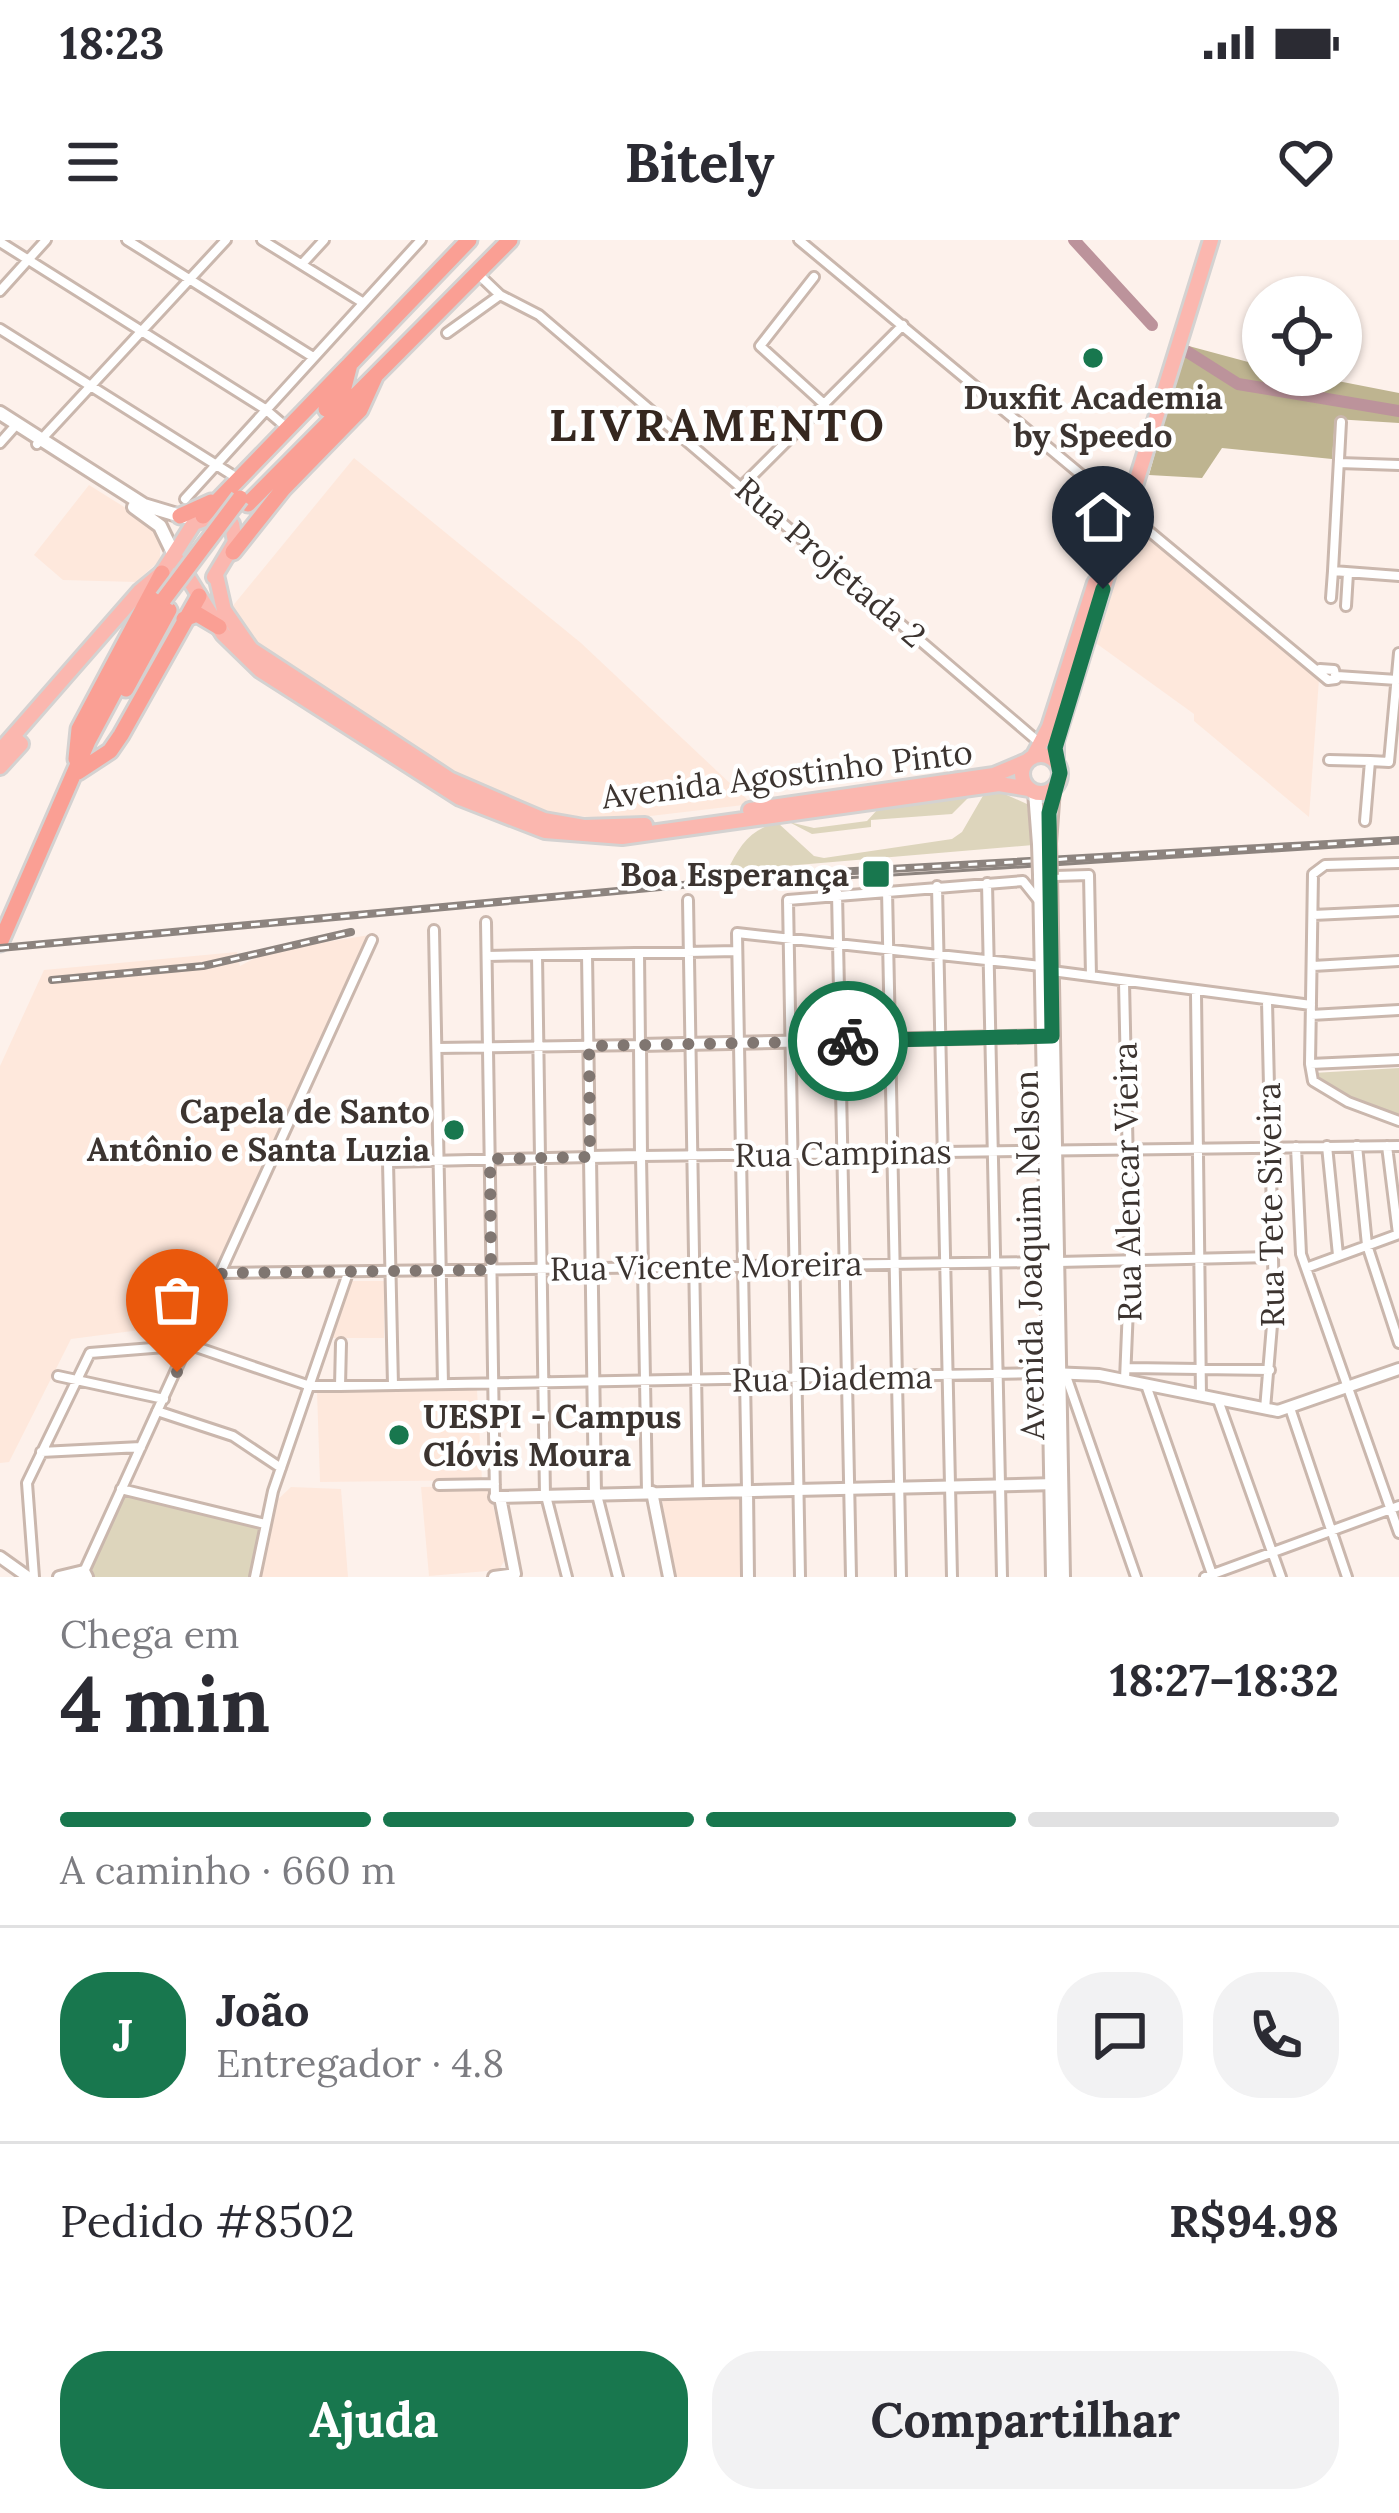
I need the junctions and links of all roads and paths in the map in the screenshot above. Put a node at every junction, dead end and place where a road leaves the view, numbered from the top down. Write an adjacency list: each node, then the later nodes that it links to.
1 (46, 240): 12 (street)
2 (128, 240): 16 (street)
3 (226, 240): 16 (street)
4 (262, 240): 13 (street)
5 (324, 240): 13 (street)
6 (421, 240): 19 (street)
7 (469, 240): 25 (highway)
8 (510, 240): 14 (highway)
9 (799, 240): 20 (street)
10 (1207, 240): 42 (main road)
11 (0, 242): 12 (street)
12 (28, 260): 17 (street); 22 (street)
13 (302, 264): 19 (street)
14 (477, 273): 18 (street, Rua Projetada 2); 26 (highway)
15 (814, 277): 28 (street)
16 (190, 279): 22 (street); 24 (street)
17 (0, 292)
18 (500, 296): 23 (street); 39 (street, Rua Projetada 2)
19 (362, 302): 24 (street)
20 (903, 325): 28 (street); 42 (street)
21 (0, 329): 27 (street)
22 (142, 330): 27 (street); 29 (street)
23 (447, 333)
24 (313, 357): 29 (street)
25 (350, 364): 32 (highway); 33 (highway)
26 (375, 374): 32 (highway); 46 (highway)
27 (92, 386): 34 (street); 36 (street)
28 (825, 405): 39 (street)
29 (265, 409): 33 (street); 36 (street)
30 (7, 422): 34 (main road); 35 (street)
31 (1341, 422): 37 (street)
32 (318, 424): 40 (highway)
33 (287, 428): 40 (highway)
34 (39, 442): 43 (main road)
35 (0, 443)
36 (215, 462): 40 (street); 41 (street)
37 (1339, 463): 38 (street); 48 (street)
38 (1399, 465)
39 (743, 486): 64 (street, Rua Projetada 2)
40 (241, 491): 44 (highway); 45 (highway); 69 (highway, bridge)
41 (184, 499)
42 (1123, 507): 60 (street); 64 (main road); 67 (main road)
43 (142, 508): 44 (main road); 47 (main road)
44 (181, 516): 45 (main road)
45 (203, 516): 46 (main road); 47 (main road)
46 (233, 552): 51 (main road)
47 (174, 555): 49 (main road); 53 (main road)
48 (1333, 572): 50 (street); 55 (street)
49 (162, 573): 62 (main road); 69 (highway)
50 (1348, 573): 52 (street); 56 (street)
51 (216, 574): 53 (main road); 54 (main road); 64 (main road, Avenida Agostinho Pinto)
52 (1399, 576)
53 (186, 579): 54 (main road, Avenida Agostinho Pinto)
54 (200, 596): 57 (highway); 58 (main road, Avenida Agostinho Pinto)
55 (1331, 598)
56 (1346, 607)
57 (182, 621): 58 (highway); 69 (highway)
58 (219, 627): 71 (main road, Avenida Agostinho Pinto)
59 (1399, 653): 60 (street)
60 (1397, 680): 66 (street)
61 (0, 726): 62 (street)
62 (13, 737): 63 (main road); 68 (main road)
63 (0, 752)
64 (1034, 754): 67 (main road); 71 (main road)
65 (1329, 760): 66 (street)
66 (1370, 761): 72 (street)
67 (1056, 762): 70 (main road)
68 (0, 767)
69 (76, 774): 88 (highway)
70 (1053, 789): 71 (main road); 73 (main road, Avenida Joaquim Nelson)
71 (1032, 790): 73 (main road, Avenida Joaquim Nelson)
72 (1364, 821)
73 (1044, 844): 75 (main road, Avenida Joaquim Nelson, bridge)
74 (1399, 863): 83 (street)
75 (1048, 876): 81 (main road, Avenida Joaquim Nelson); 101 (main road, Avenida Joaquim Nelson); 102 (street)
76 (987, 884): 77 (street); 81 (street); 98 (street)
77 (937, 886): 78 (street); 95 (street)
78 (887, 890): 79 (street); 90 (street)
79 (837, 893): 86 (street); 89 (street)
80 (688, 900): 92 (street)
81 (1040, 902): 101 (main road, Avenida Joaquim Nelson)
82 (1399, 910): 83 (street)
83 (1313, 915): 100 (street)
84 (486, 922): 97 (street)
85 (434, 930): 118 (street)
86 (788, 938): 89 (street); 91 (street); 113 (street)
87 (372, 940): 166 (street)
88 (0, 943)
89 (838, 943): 90 (street); 112 (street)
90 (889, 949): 95 (street); 110 (street)
91 (737, 951): 92 (street); 114 (street)
92 (689, 952): 93 (street); 115 (street)
93 (639, 953): 94 (street); 116 (street)
94 (587, 954): 96 (street); 117 (street)
95 (940, 954): 98 (street); 111 (street)
96 (537, 955): 97 (street); 120 (street)
97 (487, 956): 119 (street)
98 (990, 961): 101 (street); 109 (street)
99 (1399, 961): 100 (street)
100 (1313, 966): 106 (street)
101 (1047, 969): 102 (street); 108 (main road, Avenida Joaquim Nelson)
102 (1090, 976): 103 (street)
103 (1124, 982): 104 (street); 129 (street, Rua Alencar Vieira)
104 (1196, 994): 105 (street); 124 (street)
105 (1267, 1001): 106 (street); 130 (street, Rua Tete Siveira)
106 (1311, 1010): 107 (street); 122 (street)
107 (1399, 1010)
108 (1047, 1036): 109 (street); 132 (main road, Avenida Joaquim Nelson)
109 (992, 1037): 111 (street); 133 (street)
110 (891, 1040): 111 (street); 112 (street); 135 (street)
111 (941, 1040): 134 (street)
112 (840, 1041): 113 (street); 136 (street)
113 (791, 1042): 114 (street); 138 (street)
114 (739, 1043): 115 (street); 137 (street)
115 (691, 1044): 116 (street); 139 (street)
116 (640, 1045): 117 (street); 140 (street)
117 (589, 1046): 120 (street); 141 (street)
118 (437, 1048): 119 (street); 144 (street)
119 (488, 1048): 120 (street); 143 (street)
120 (538, 1048): 142 (street)
121 (1399, 1060): 122 (street)
122 (1310, 1064): 123 (street)
123 (1399, 1121)
124 (1200, 1145): 129 (street, Rua Campinas); 130 (street, Rua Campinas); 150 (street)
125 (1327, 1146): 126 (street, Rua Campinas); 131 (street, Rua Campinas); 147 (street)
126 (1357, 1146): 127 (street, Rua Campinas); 146 (street)
127 (1387, 1146): 128 (street, Rua Campinas); 145 (street)
128 (1399, 1146)
129 (1129, 1147): 132 (street, Rua Campinas); 149 (street, Rua Alencar Vieira)
130 (1269, 1147): 131 (street, Rua Campinas); 148 (street, Rua Tete Siveira)
131 (1296, 1147): 161 (street)
132 (1050, 1148): 133 (street, Rua Campinas); 153 (main road, Avenida Joaquim Nelson)
133 (994, 1150): 134 (street, Rua Campinas); 152 (street)
134 (944, 1151): 135 (street, Rua Campinas); 151 (street)
135 (893, 1152): 136 (street, Rua Campinas); 154 (street)
136 (842, 1153): 138 (street, Rua Campinas); 155 (street)
137 (741, 1154): 138 (street, Rua Campinas); 139 (street, Rua Campinas); 157 (street)
138 (793, 1154): 156 (street)
139 (692, 1155): 140 (street, Rua Campinas); 159 (street)
140 (641, 1156): 141 (street); 158 (street)
141 (590, 1157): 142 (street); 160 (street)
142 (540, 1158): 143 (street); 162 (street)
143 (490, 1159): 144 (street); 163 (street)
144 (439, 1161): 164 (street); 165 (street)
145 (1398, 1234): 146 (street)
146 (1366, 1245): 147 (street); 169 (street)
147 (1338, 1256): 161 (street)
148 (1273, 1257): 150 (street, Rua Vicente Moreira); 173 (street, Rua Tete Siveira)
149 (1130, 1258): 150 (street, Rua Vicente Moreira); 153 (street, Rua Vicente Moreira); 175 (street, Rua Alencar Vieira)
150 (1199, 1259): 172 (street)
151 (946, 1262): 152 (street, Rua Vicente Moreira); 154 (street, Rua Vicente Moreira); 178 (street)
152 (996, 1262): 153 (street, Rua Vicente Moreira); 176 (street)
153 (1051, 1262): 174 (main road, Avenida Joaquim Nelson)
154 (895, 1263): 155 (street, Rua Vicente Moreira); 179 (street)
155 (844, 1264): 156 (street, Rua Vicente Moreira); 181 (street)
156 (795, 1265): 157 (street, Rua Vicente Moreira); 180 (street)
157 (742, 1266): 159 (street, Rua Vicente Moreira); 182 (street)
158 (644, 1267): 159 (street, Rua Vicente Moreira); 160 (street, Rua Vicente Moreira); 185 (street)
159 (694, 1267): 183 (street)
160 (593, 1268): 162 (street, Rua Vicente Moreira); 186 (street)
161 (1306, 1268): 194 (street)
162 (542, 1269): 163 (street, Rua Vicente Moreira); 187 (street)
163 (491, 1270): 164 (street, Rua Vicente Moreira); 189 (street)
164 (441, 1271): 165 (street, Rua Vicente Moreira); 188 (street)
165 (391, 1272): 167 (street, Rua Vicente Moreira); 190 (street)
166 (222, 1273): 167 (street, Rua Vicente Moreira); 170 (street)
167 (348, 1273): 192 (street)
168 (341, 1343): 193 (street)
169 (1399, 1343)
170 (190, 1345): 184 (street); 192 (street, Rua Diadema); 196 (street)
171 (1399, 1369): 194 (street)
172 (1201, 1370): 173 (street); 175 (street); 195 (street)
173 (1270, 1370): 198 (street, Rua Tete Siveira)
174 (1057, 1373): 175 (street); 176 (street, Rua Diadema); 204 (main road, Avenida Joaquim Nelson); 241 (street)
175 (1127, 1374): 191 (street)
176 (998, 1375): 178 (street, Rua Diadema); 207 (street)
177 (58, 1376): 184 (street)
178 (948, 1376): 179 (street, Rua Diadema); 206 (street)
179 (897, 1377): 181 (street, Rua Diadema); 209 (street)
180 (796, 1378): 181 (street, Rua Diadema); 182 (street, Rua Diadema); 211 (street)
181 (847, 1378): 208 (street)
182 (746, 1379): 183 (street, Rua Diadema); 213 (street)
183 (696, 1380): 185 (street, Rua Diadema); 212 (street)
184 (76, 1381): 196 (street); 202 (street)
185 (644, 1381): 186 (street, Rua Diadema); 214 (street)
186 (595, 1382): 187 (street, Rua Diadema); 215 (street)
187 (543, 1383): 189 (street, Rua Diadema); 217 (street)
188 (443, 1384): 189 (street, Rua Diadema); 190 (street, Rua Diadema)
189 (493, 1384): 216 (street)
190 (393, 1385): 193 (street, Rua Diadema)
191 (1146, 1385): 195 (street); 226 (street)
192 (310, 1386): 193 (street, Rua Diadema); 203 (street)
193 (340, 1386)
194 (1346, 1389): 199 (street); 218 (street)
195 (1201, 1396): 197 (street)
196 (164, 1399): 200 (street)
197 (1218, 1400): 198 (street); 222 (street)
198 (1265, 1408): 199 (street)
199 (1290, 1408): 220 (street)
200 (158, 1411): 201 (street); 203 (street)
201 (141, 1447): 202 (street); 210 (street)
202 (40, 1452): 227 (street)
203 (281, 1468): 219 (street)
204 (1056, 1484): 207 (street); 239 (main road, Avenida Joaquim Nelson); 240 (main road, Avenida Joaquim Nelson)
205 (439, 1485): 216 (street)
206 (950, 1486): 207 (street); 209 (street); 237 (street)
207 (1000, 1486): 238 (street)
208 (849, 1488): 209 (street); 211 (street); 235 (street)
209 (899, 1488): 236 (street)
210 (121, 1489): 219 (street); 224 (street)
211 (798, 1489): 213 (street); 234 (street)
212 (698, 1490): 213 (street); 214 (street)
213 (747, 1490): 233 (street)
214 (650, 1492): 215 (street); 232 (street)
215 (596, 1494): 217 (street); 231 (street)
216 (497, 1496): 217 (street); 225 (street)
217 (546, 1496): 230 (street)
218 (1395, 1508): 220 (street); 221 (street)
219 (265, 1524): 229 (street)
220 (1331, 1530): 222 (street); 243 (street)
221 (1399, 1533)
222 (1272, 1551): 226 (street); 242 (street)
223 (0, 1557): 227 (street)
224 (84, 1575): 228 (street)
225 (504, 1576)
226 (1210, 1576)
227 (31, 1577)
228 (59, 1577)
229 (255, 1577)
230 (568, 1577)
231 (618, 1577)
232 (669, 1577)
233 (748, 1577)
234 (800, 1577)
235 (850, 1577)
236 (901, 1577)
237 (952, 1577)
238 (1002, 1577)
239 (1052, 1577)
240 (1063, 1577)
241 (1136, 1577)
242 (1281, 1577)
243 (1347, 1577)

